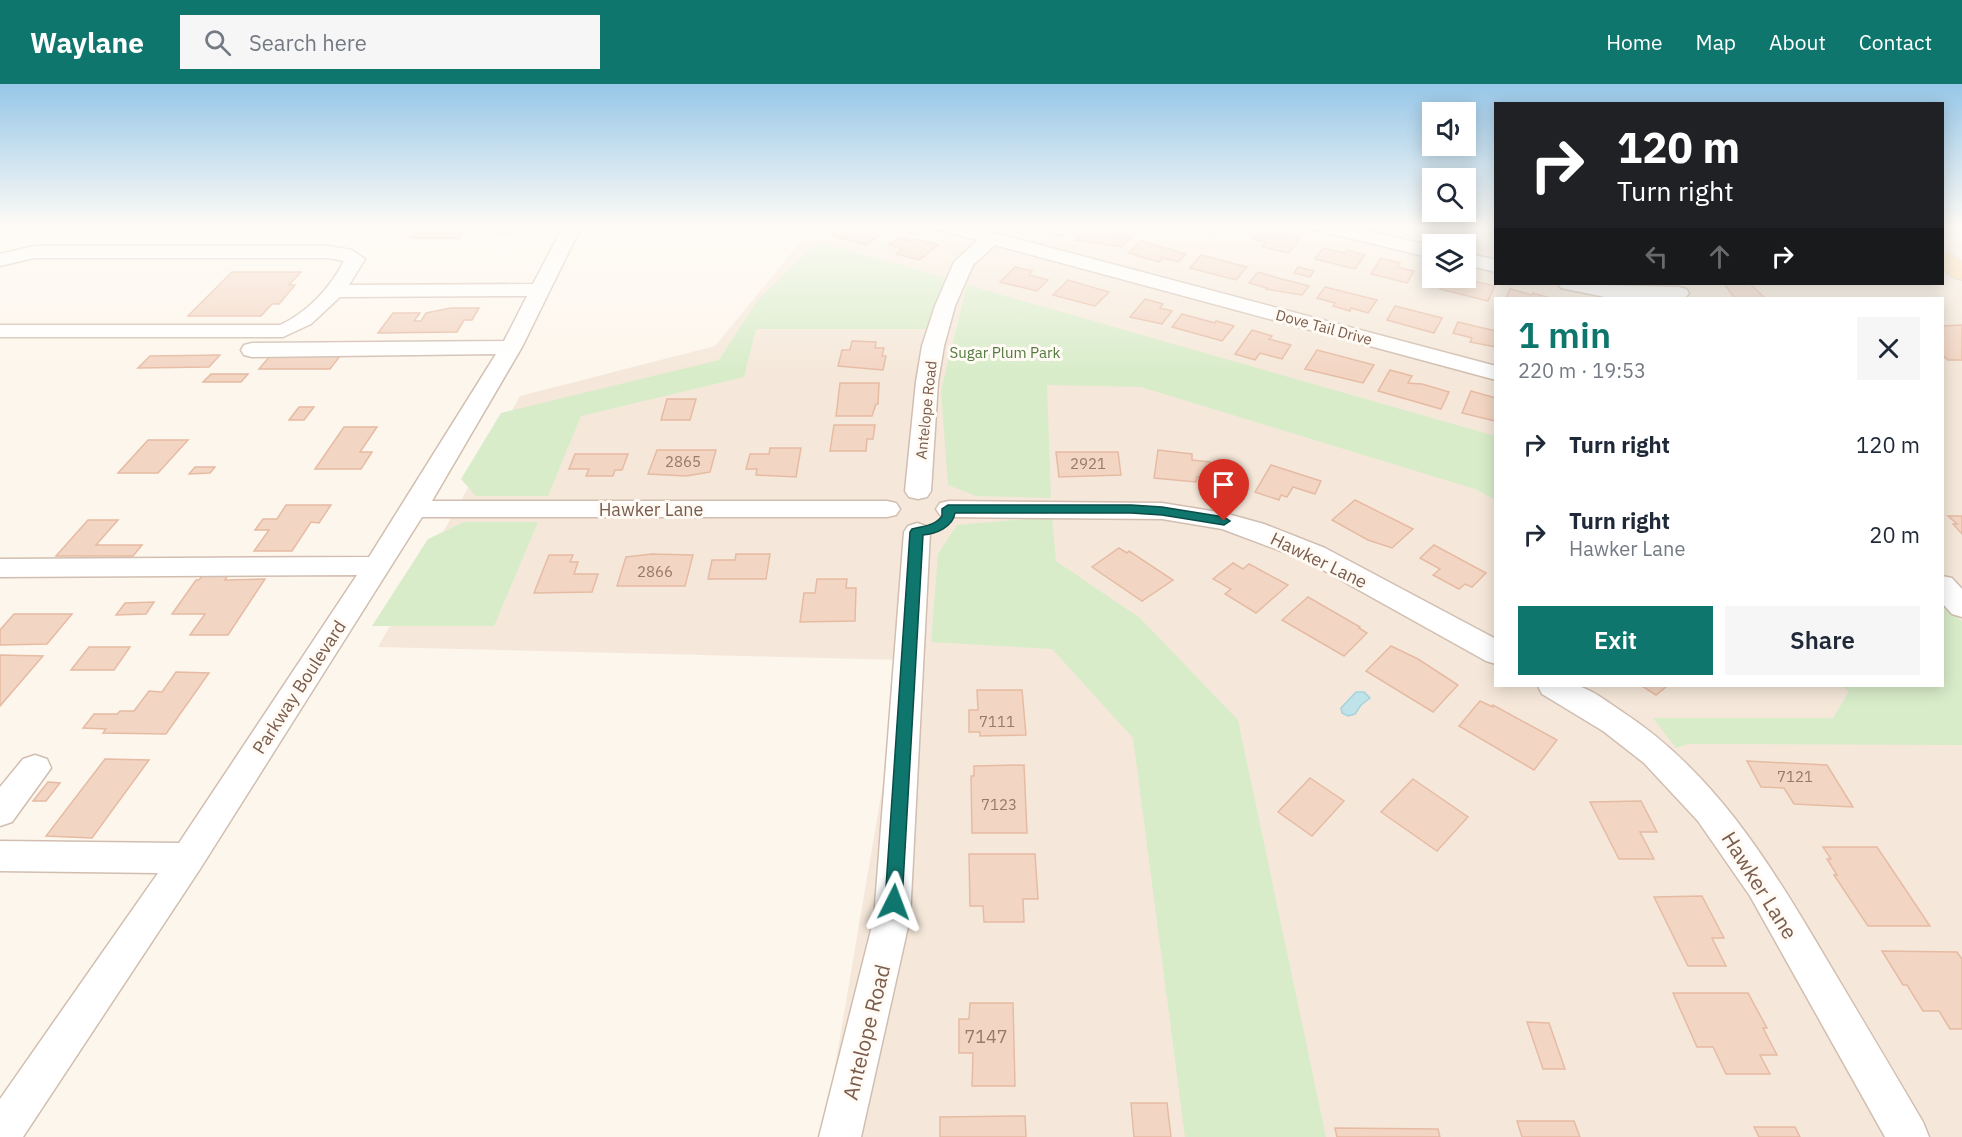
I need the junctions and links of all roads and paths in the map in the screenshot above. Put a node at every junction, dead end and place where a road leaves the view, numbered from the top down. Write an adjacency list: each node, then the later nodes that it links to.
1 (346, 274): 7 (street)
2 (549, 274): 6 (street, Parkway Boulevard)
3 (957, 274): 13 (street, Antelope Road)
4 (1126, 274): 12 (street, Dove Tail Drive)
5 (1573, 285): 8 (street)
6 (541, 290): 7 (street); 10 (street, Parkway Boulevard)
7 (333, 291): 9 (street)
8 (1678, 292)
9 (0, 331)
10 (511, 347): 11 (street); 14 (street, Parkway Boulevard)
11 (148, 351)
12 (1494, 372)
13 (918, 491): 15 (street); 16 (street)
14 (414, 509): 15 (street, Hawker Lane); 18 (street, Parkway Boulevard)
15 (887, 509): 17 (street)
16 (948, 509): 17 (street); 22 (street, Hawker Lane)
17 (916, 532): 29 (street, Antelope Road)
18 (378, 566): 19 (street); 27 (street, Parkway Boulevard)
19 (0, 568)
20 (1944, 587): 21 (street)
21 (1962, 607)
22 (1494, 653)
23 (1555, 687): 30 (street, Hawker Lane)
24 (36, 768): 25 (street)
25 (0, 812)
26 (0, 856): 27 (street)
27 (188, 858): 28 (street, Parkway Boulevard)
28 (0, 1135)
29 (840, 1137)
30 (1908, 1137)

